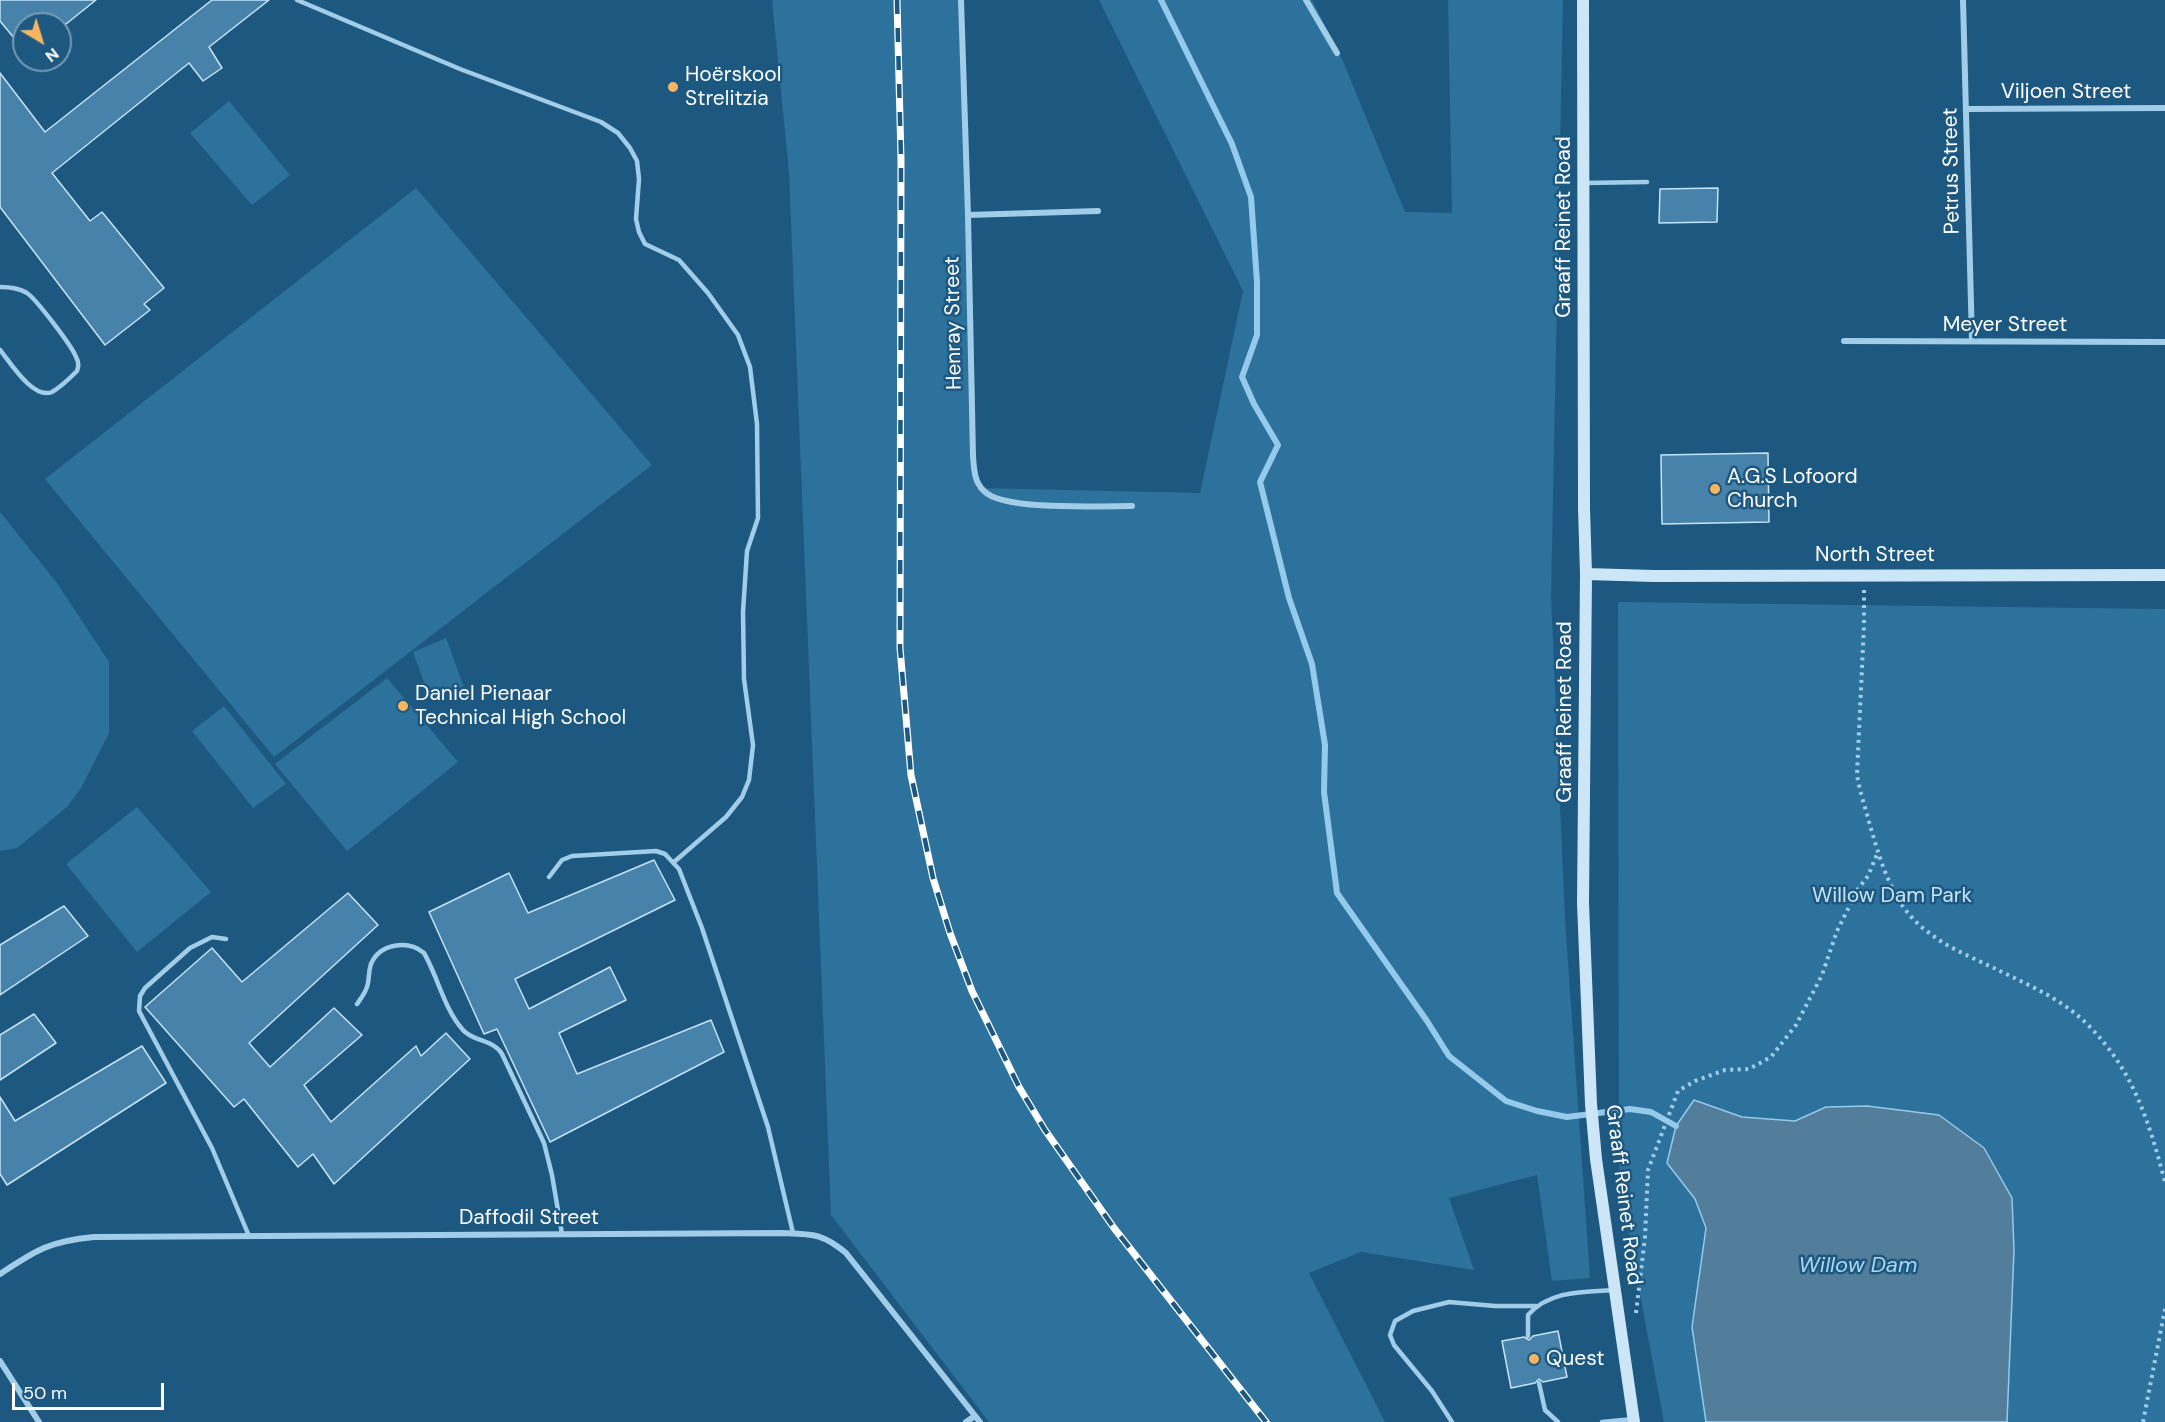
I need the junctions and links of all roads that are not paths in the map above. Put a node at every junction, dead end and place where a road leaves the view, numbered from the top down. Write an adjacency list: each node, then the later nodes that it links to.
1 (297, 0): 21 (lane)
2 (961, 0): 12 (street, Henray Street)
3 (1306, 0): 6 (street)
4 (1583, 0): 10 (main road, Graaff Reinet Road)
5 (1963, 0): 8 (street, Petrus Street)
6 (1337, 53)
7 (2165, 108): 8 (street, Viljoen Street)
8 (1967, 109): 15 (street, Petrus Street)
9 (1647, 182): 10 (lane)
10 (1583, 183): 19 (main road, Graaff Reinet Road)
11 (1098, 211): 12 (street)
12 (968, 215): 18 (street, Henray Street)
13 (0, 287): 17 (lane)
14 (1844, 341): 15 (street, Meyer Street)
15 (1972, 342): 16 (street, Meyer Street)
16 (2165, 342)
17 (0, 350)
18 (1132, 506)
19 (1586, 574): 20 (main road, North Street); 29 (main road, Graaff Reinet Road)
20 (2165, 575)
21 (674, 862): 22 (lane); 25 (lane)
22 (549, 877)
23 (226, 939): 27 (lane)
24 (357, 1004): 26 (lane)
25 (793, 1233): 26 (street, Daffodil Street); 34 (street, Daffodil Street)
26 (562, 1234): 27 (street, Daffodil Street)
27 (249, 1236): 28 (street, Daffodil Street)
28 (0, 1274)
29 (1615, 1290): 30 (lane); 35 (main road, Graaff Reinet Road)
30 (1536, 1306): 31 (lane); 39 (lane)
31 (1528, 1336)
32 (0, 1361): 36 (street)
33 (1539, 1383): 40 (lane)
34 (975, 1416): 37 (street); 38 (street, Daffodil Street)
35 (1633, 1420): 41 (lane)
36 (39, 1422)
37 (966, 1422)
38 (980, 1422)
39 (1452, 1422)
40 (1557, 1422)
41 (1602, 1422)

